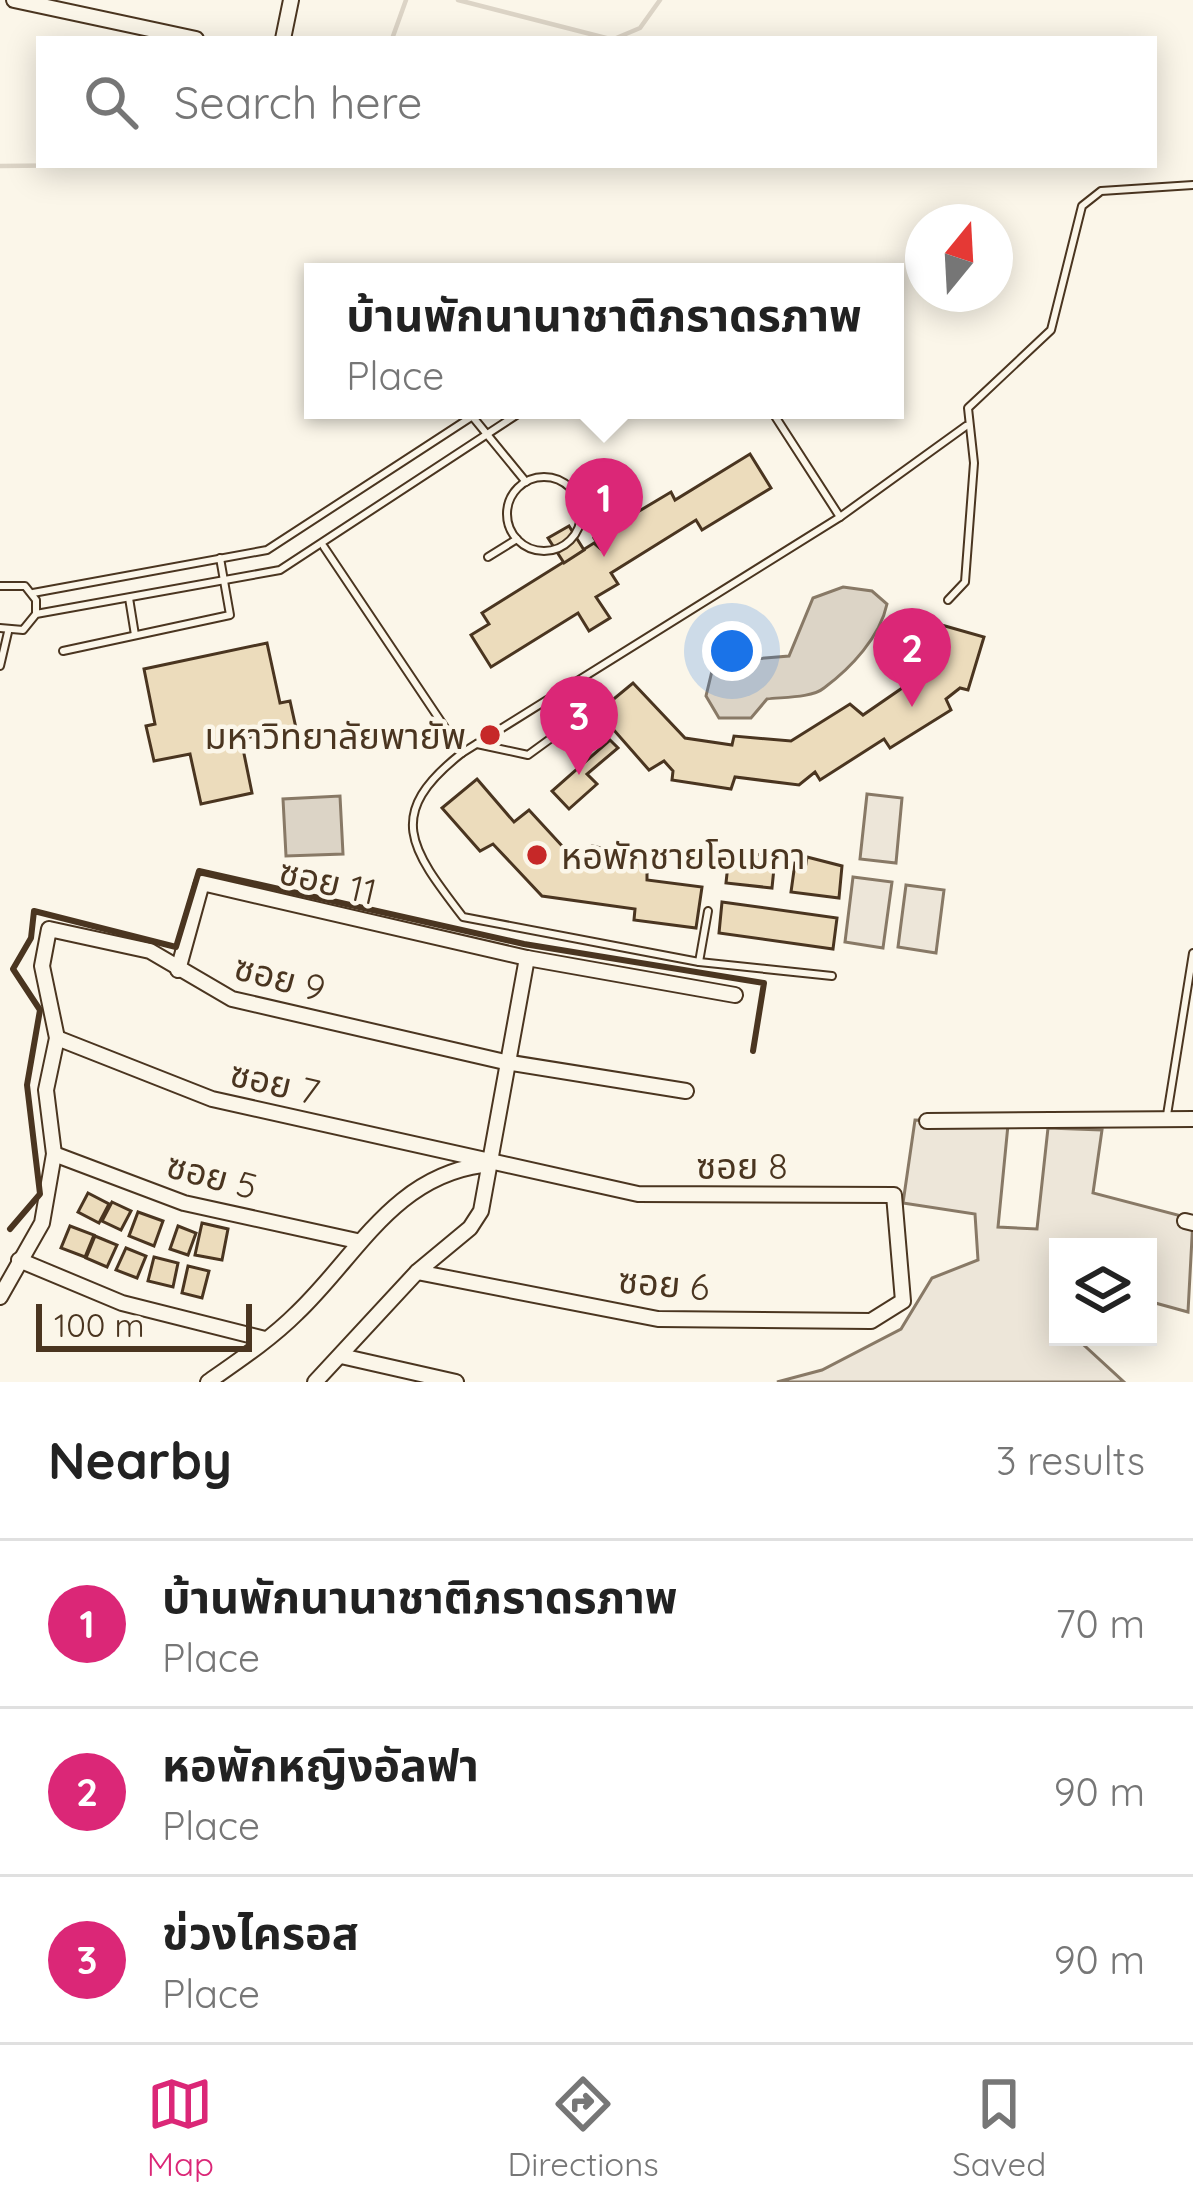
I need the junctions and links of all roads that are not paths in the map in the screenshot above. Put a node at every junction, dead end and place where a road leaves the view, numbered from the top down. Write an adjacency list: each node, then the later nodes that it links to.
1 (14, 0): 3 (street)
2 (291, 0): 5 (street)
3 (82, 7): 4 (street)
4 (185, 36)
5 (284, 36)
6 (1193, 185): 11 (lane)
7 (467, 419): 18 (lane)
8 (474, 419): 12 (lane)
9 (510, 419): 12 (lane)
10 (777, 419): 14 (lane)
11 (966, 426): 14 (lane); 23 (lane)
12 (484, 435): 13 (lane); 16 (lane)
13 (526, 482): 15 (lane); 15 (lane)
14 (840, 517): 29 (lane)
15 (517, 538): 17 (lane)
16 (323, 545): 19 (lane); 31 (lane)
17 (488, 557)
18 (220, 558): 19 (lane); 21 (lane)
19 (227, 583): 22 (lane); 26 (lane)
20 (0, 586): 21 (lane)
21 (33, 593): 24 (lane)
22 (129, 598): 24 (lane); 26 (lane)
23 (948, 600)
24 (37, 614): 25 (lane)
25 (4, 630): 28 (lane)
26 (135, 635): 27 (lane)
27 (63, 651)
28 (0, 666)
29 (566, 688): 30 (lane); 30 (lane)
30 (477, 744): 31 (lane)
31 (462, 753): 35 (lane)
32 (708, 911): 35 (lane)
33 (1193, 953): 42 (lane)
34 (527, 958): 36 (street, ซอย 11); 38 (street); 40 (street)
35 (699, 962): 37 (lane)
36 (178, 970): 39 (street, ซอย 9); 40 (street, ซอย 9)
37 (832, 976)
38 (735, 995)
39 (57, 1038): 45 (street); 46 (street, ซอย 7)
40 (505, 1062): 41 (street, ซอย 9); 46 (street)
41 (686, 1091)
42 (1167, 1118): 43 (street); 44 (street)
43 (1193, 1118)
44 (927, 1121)
45 (54, 1154): 47 (street, ซอย 5); 48 (street)
46 (487, 1164): 47 (street); 49 (street); 51 (street, ซอย 8)
47 (357, 1241): 52 (street)
48 (19, 1260): 50 (street); 52 (street)
49 (417, 1271): 51 (street, ซอย 6); 53 (street)
50 (0, 1297)
51 (903, 1301)
52 (265, 1339): 54 (street)
53 (341, 1356): 55 (street); 56 (street)
54 (208, 1382)
55 (315, 1382)
56 (456, 1382)

